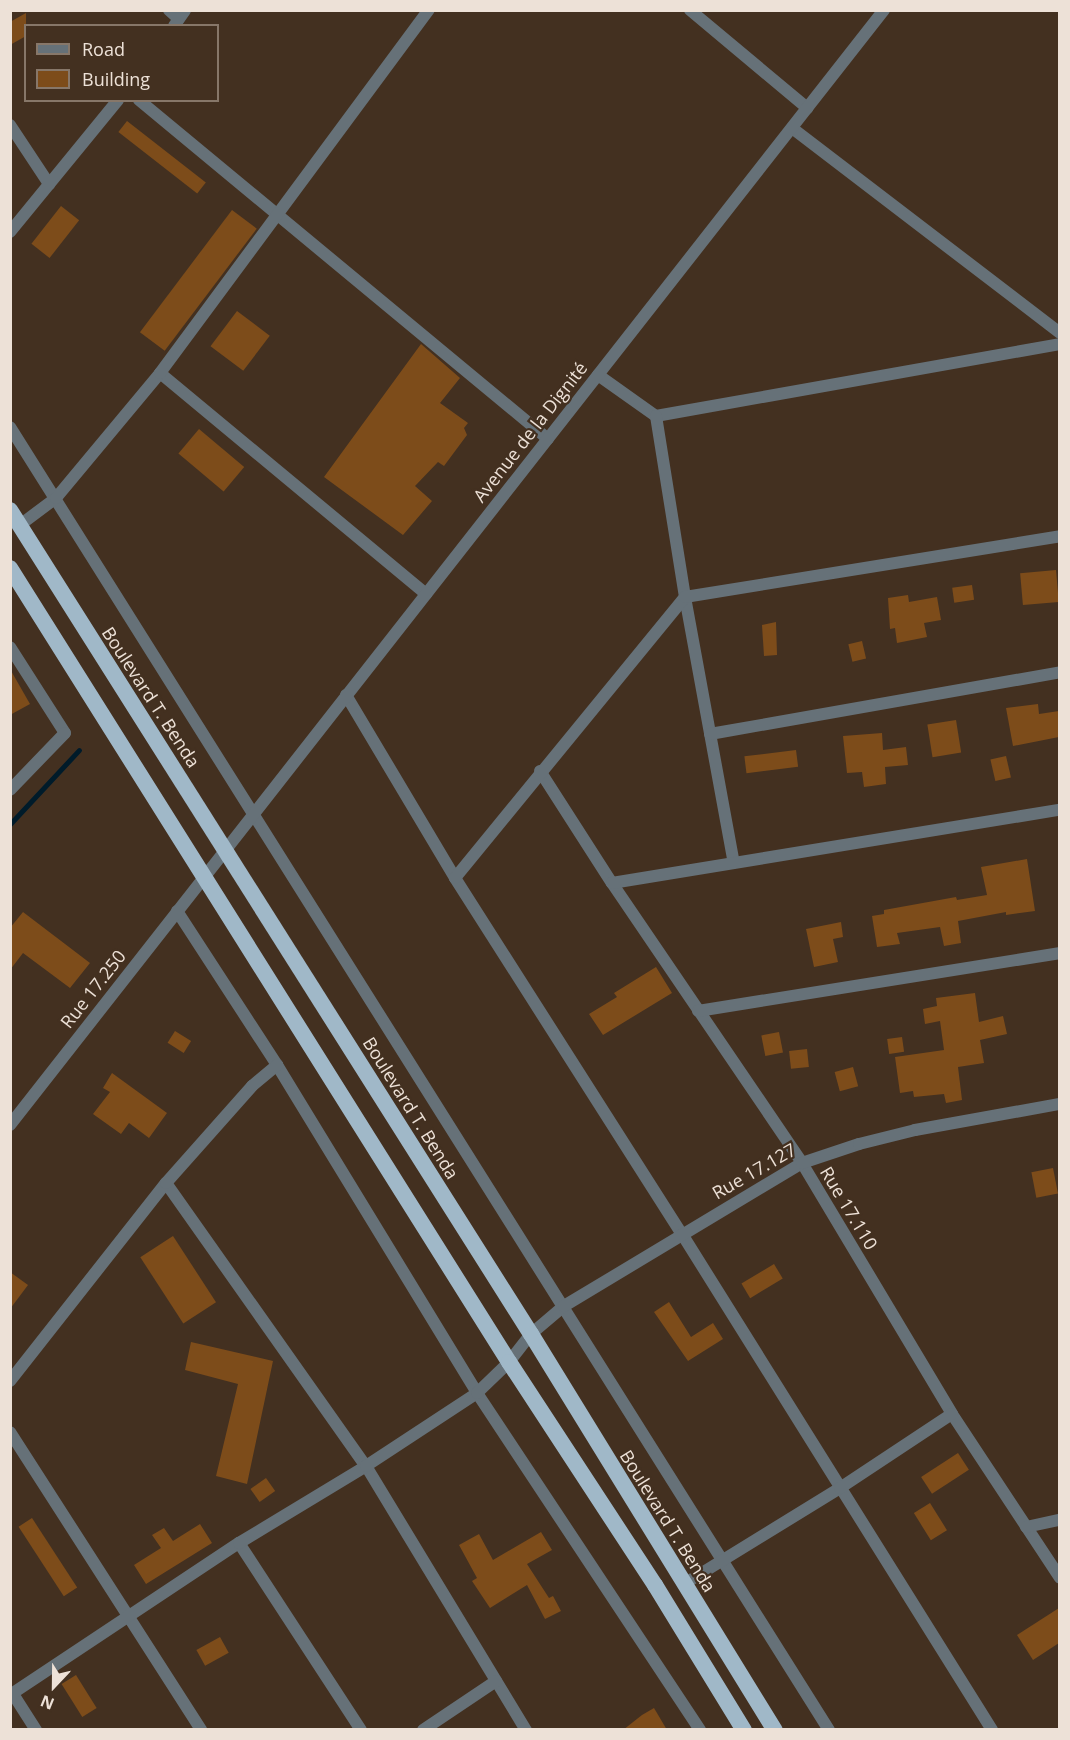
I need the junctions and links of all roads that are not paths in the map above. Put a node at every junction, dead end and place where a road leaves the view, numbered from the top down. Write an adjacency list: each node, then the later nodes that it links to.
1 (169, 10): 5 (street)
2 (429, 10): 12 (street)
3 (690, 10): 8 (street)
4 (884, 10): 8 (street, Avenue de la Dignité)
5 (179, 18)
6 (116, 102): 11 (street)
7 (141, 102): 12 (street)
8 (807, 108): 10 (street, Avenue de la Dignité)
9 (10, 125): 11 (street)
10 (792, 128): 14 (street); 17 (street, Avenue de la Dignité)
11 (49, 184): 13 (street)
12 (278, 213): 16 (street); 20 (street)
13 (10, 232)
14 (1059, 333)
15 (1059, 344): 18 (street)
16 (160, 373): 21 (street); 26 (street)
17 (597, 375): 18 (street); 20 (street, Avenue de la Dignité)
18 (656, 416): 27 (street)
19 (10, 427): 21 (street)
20 (548, 439): 26 (street, Avenue de la Dignité)
21 (56, 498): 23 (street); 35 (street)
22 (10, 510): 23 (highway, Boulevard T. Benda)
23 (20, 525): 36 (highway, Boulevard T. Benda)
24 (1059, 536): 27 (street)
25 (10, 568): 38 (highway)
26 (426, 594): 30 (street, Avenue de la Dignité)
27 (685, 597): 31 (street); 32 (street)
28 (10, 647): 33 (street)
29 (1059, 672): 31 (street)
30 (346, 695): 35 (street, Avenue de la Dignité); 39 (street)
31 (710, 734): 37 (street)
32 (540, 771): 39 (street); 40 (street, Rue 17.110)
33 (10, 790)
34 (1059, 810): 37 (street)
35 (253, 815): 36 (street, Avenue de la Dignité); 50 (street)
36 (226, 849): 38 (street, Avenue de la Dignité); 51 (highway, Boulevard T. Benda)
37 (734, 863): 40 (street)
38 (205, 876): 41 (street, Rue 17.250); 52 (highway)
39 (455, 878): 49 (street)
40 (612, 883): 43 (street, Rue 17.110)
41 (177, 911): 44 (street); 46 (street, Rue 17.250)
42 (1059, 953): 43 (street)
43 (698, 1011): 47 (street, Rue 17.110)
44 (277, 1065): 48 (street); 54 (street)
45 (1059, 1104): 47 (street, Rue 17.127)
46 (10, 1125)
47 (802, 1164): 49 (street, Rue 17.127); 55 (street, Rue 17.110)
48 (166, 1183): 53 (street); 57 (street)
49 (682, 1234): 50 (street, Rue 17.127); 58 (street)
50 (564, 1306): 51 (street, Rue 17.127); 62 (street)
51 (531, 1334): 52 (street, Rue 17.127); 64 (highway, Boulevard T. Benda)
52 (509, 1362): 54 (street, Rue 17.127); 68 (highway)
53 (10, 1381)
54 (477, 1393): 57 (street, Rue 17.127); 74 (street)
55 (952, 1414): 58 (street); 60 (street, Rue 17.110)
56 (10, 1432): 65 (street)
57 (366, 1466): 61 (street, Rue 17.127); 66 (street)
58 (840, 1488): 62 (street); 77 (street)
59 (1059, 1520): 60 (street)
60 (1026, 1527): 63 (street, Rue 17.110)
61 (239, 1543): 65 (street, Rue 17.127); 71 (street)
62 (721, 1559): 64 (street); 76 (street)
63 (1059, 1578)
64 (684, 1584): 75 (highway, Boulevard T. Benda)
65 (130, 1616): 67 (street, Rue 17.127); 70 (street)
66 (496, 1681): 72 (street); 73 (street)
67 (12, 1694): 69 (street)
68 (739, 1728)
69 (36, 1730)
70 (201, 1730)
71 (361, 1730)
72 (423, 1730)
73 (526, 1730)
74 (700, 1730)
75 (775, 1730)
76 (829, 1730)
77 (992, 1730)

